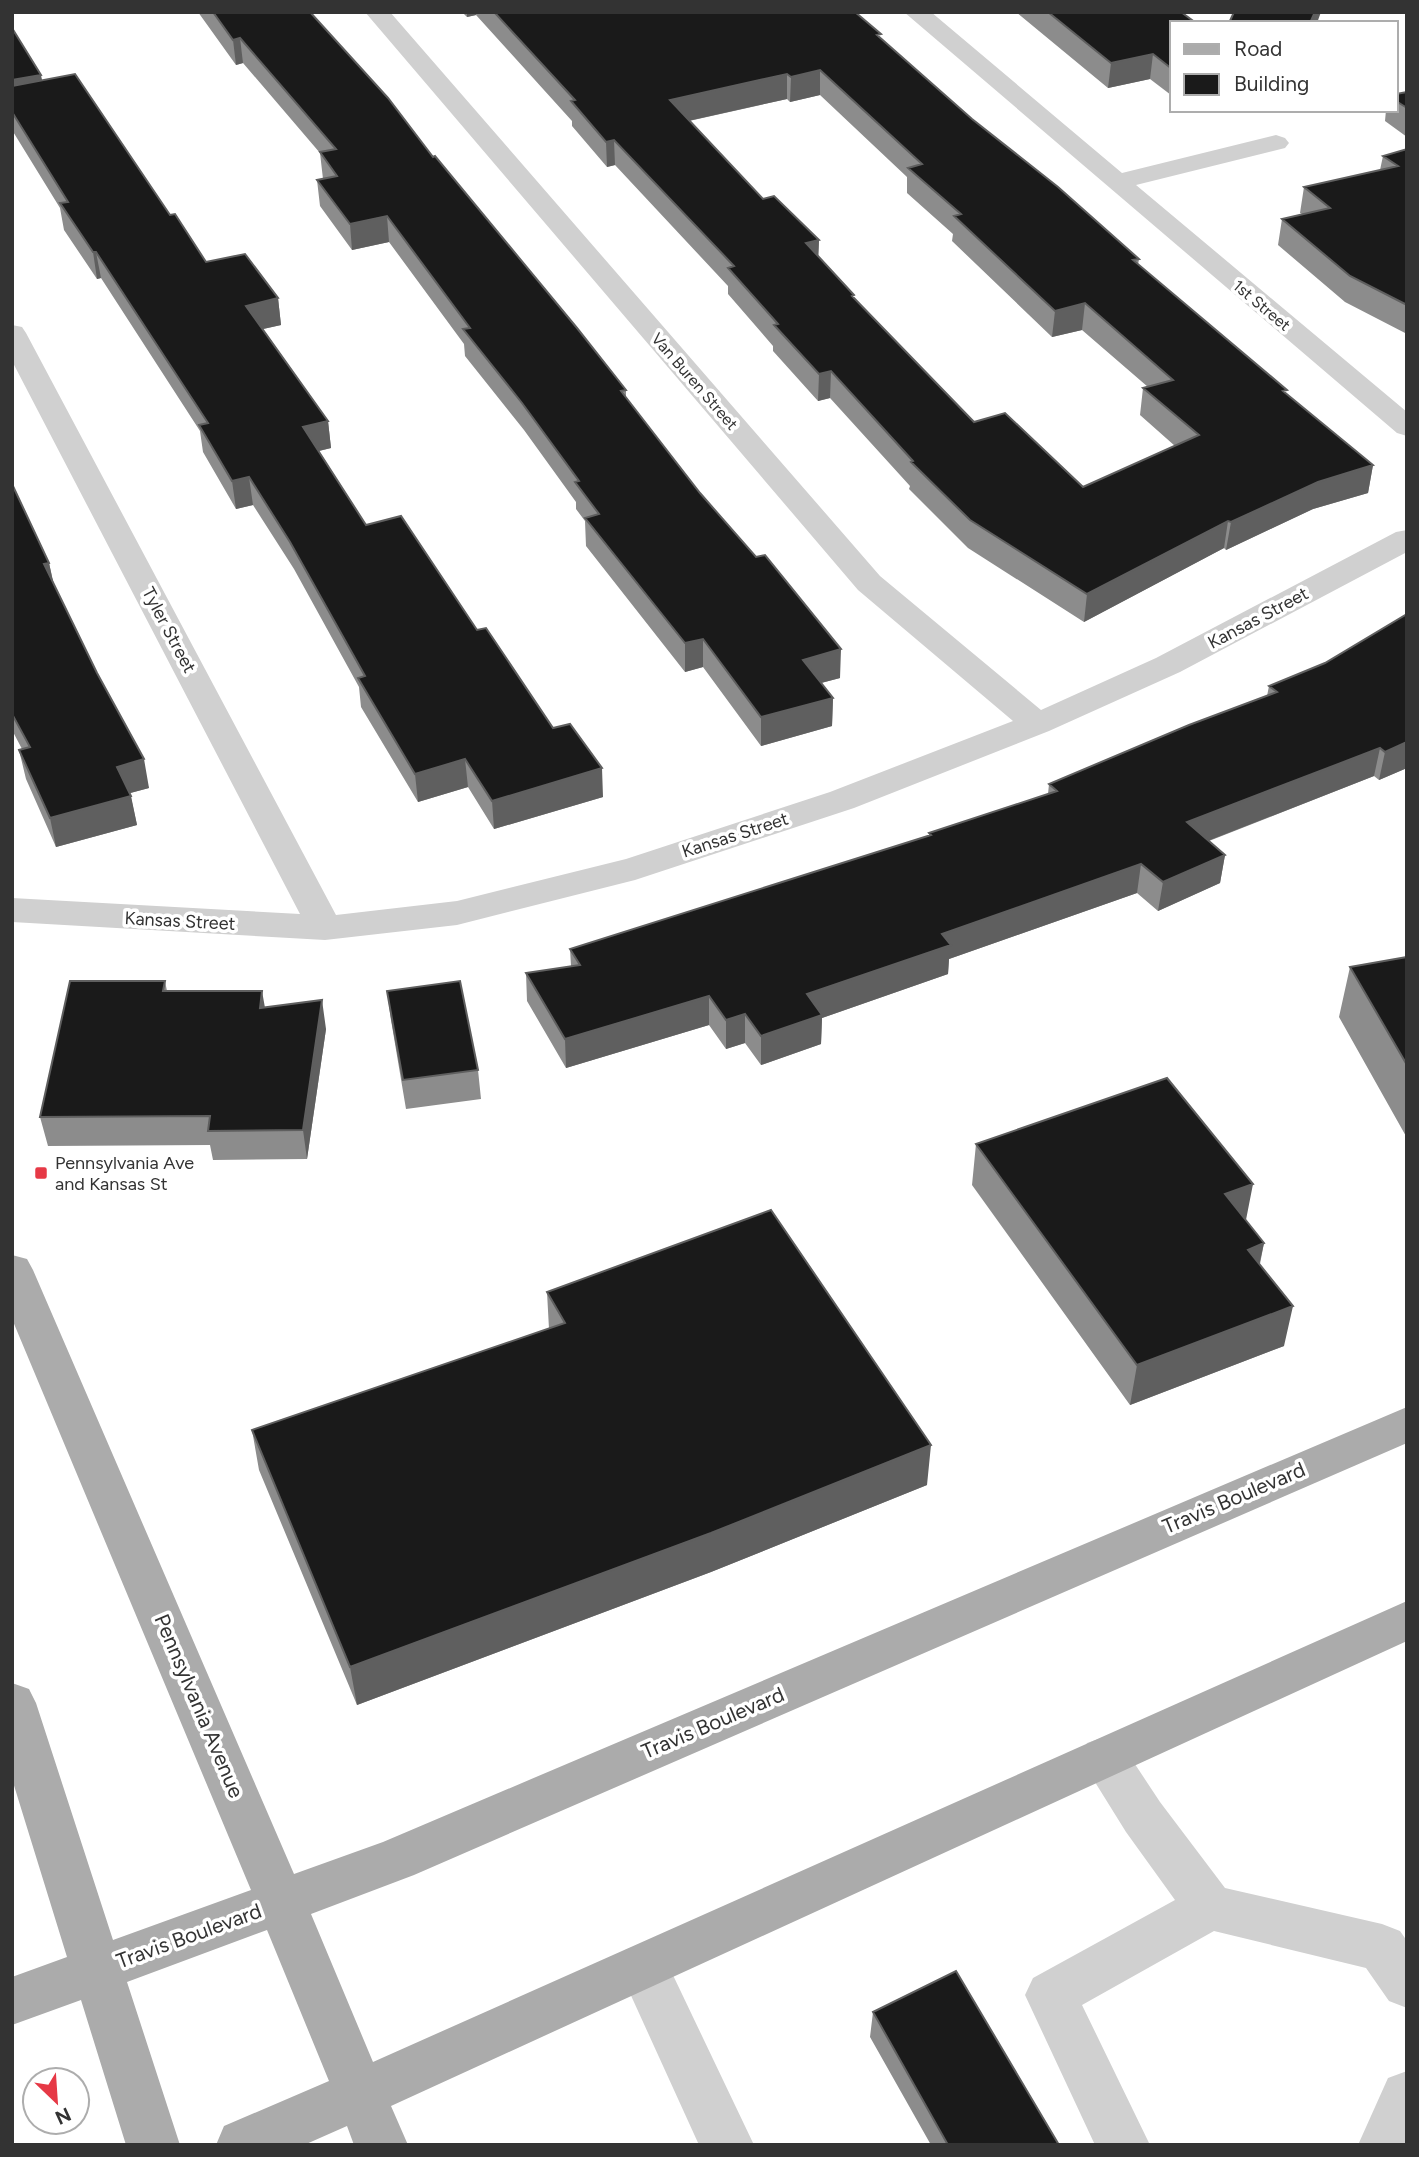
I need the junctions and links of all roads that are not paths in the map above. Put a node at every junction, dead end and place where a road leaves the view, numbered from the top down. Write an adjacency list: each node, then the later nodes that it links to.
1 (377, 12): 8 (street, Van Buren Street)
2 (916, 12): 4 (street, 1st Street)
3 (1276, 143): 4 (street)
4 (1117, 182): 6 (street, 1st Street)
5 (12, 333): 10 (street, Tyler Street)
6 (1407, 427)
7 (1407, 538): 8 (street, Kansas Street)
8 (1037, 724): 10 (street, Kansas Street)
9 (12, 910): 10 (street, Kansas Street)
10 (324, 928)
11 (12, 1270): 16 (main road, Pennsylvania Avenue)
12 (1407, 1424): 16 (main road, Travis Boulevard)
13 (1407, 1620): 15 (main road)
14 (12, 1703): 19 (main road)
15 (1104, 1758): 17 (street); 18 (main road)
16 (280, 1902): 19 (main road, Travis Boulevard); 22 (main road, Pennsylvania Avenue)
17 (1210, 1907): 20 (street); 28 (street)
18 (643, 1967): 22 (main road); 27 (street)
19 (97, 1970): 21 (main road, Travis Boulevard); 24 (main road)
20 (1407, 1984)
21 (12, 2001)
22 (361, 2094): 25 (main road); 26 (main road, Pennsylvania Avenue)
23 (1407, 2096): 29 (street)
24 (153, 2145)
25 (243, 2145)
26 (381, 2145)
27 (727, 2145)
28 (1123, 2145)
29 (1385, 2145)

